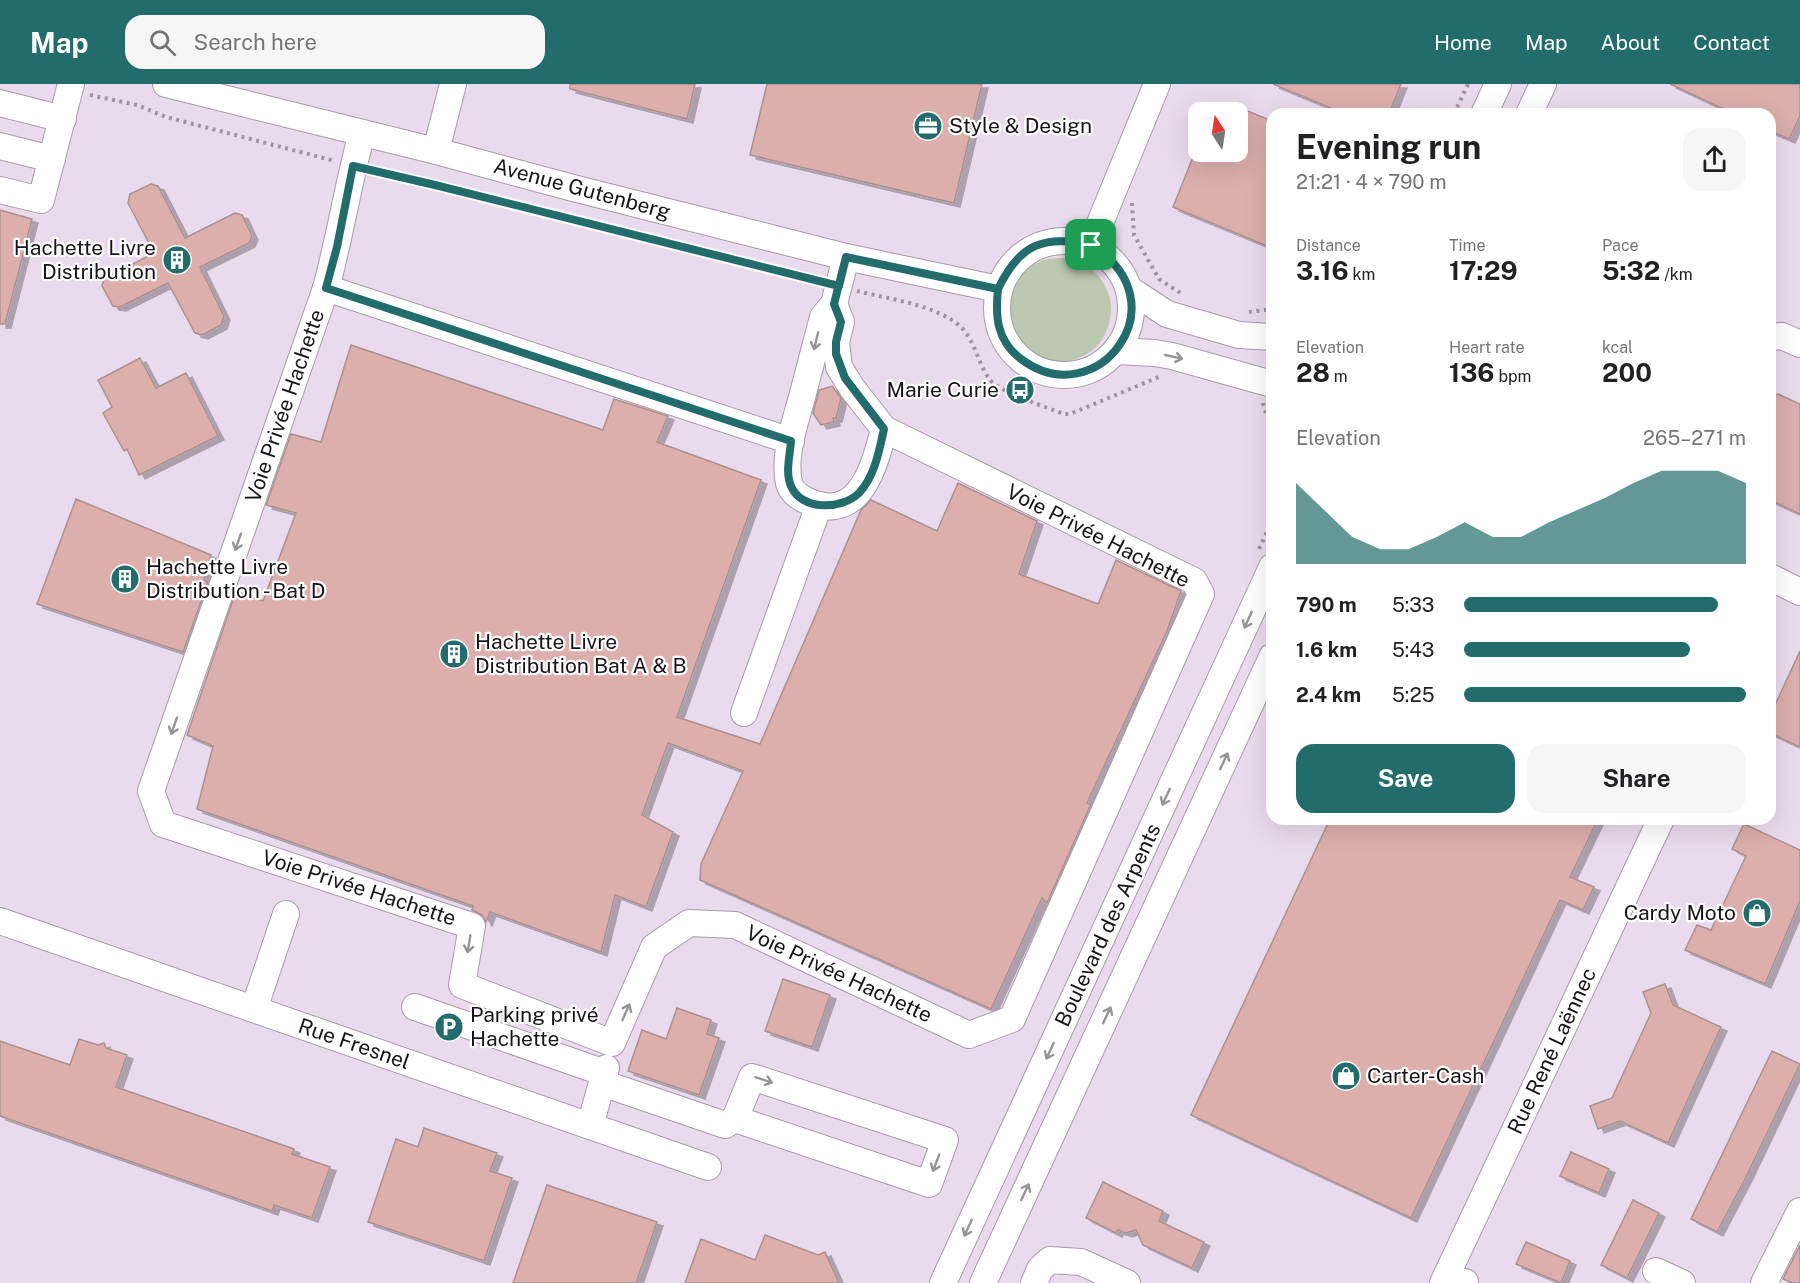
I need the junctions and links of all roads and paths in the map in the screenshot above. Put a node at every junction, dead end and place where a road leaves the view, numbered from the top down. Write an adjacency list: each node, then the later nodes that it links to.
1 (166, 84): 13 (street, Avenue Gutenberg)
2 (453, 84): 15 (street)
3 (1157, 84): 20 (street)
4 (1468, 84): 9 (path)
5 (1498, 84): 10 (street)
6 (1543, 84): 11 (street)
7 (70, 87): 12 (street); 17 (path)
8 (0, 103): 12 (street)
9 (1457, 108)
10 (1487, 108)
11 (1532, 108)
12 (63, 119): 16 (street)
13 (362, 133): 15 (street, Avenue Gutenberg); 17 (street)
14 (0, 146): 16 (street)
15 (436, 151): 21 (street, Avenue Gutenberg)
16 (52, 159): 18 (street)
17 (353, 166): 22 (street); 25 (path)
18 (0, 190)
19 (1132, 203): 26 (path)
20 (1091, 245): 23 (street); 24 (street)
21 (846, 257): 23 (street, Avenue Gutenberg); 25 (street, Voie Privée Hachette)
22 (326, 288): 37 (street, Voie Privée Hachette); 49 (street, Voie Privée Hachette, one-way to 49)
23 (998, 289): 32 (street)
24 (1129, 289): 30 (street); 32 (street)
25 (837, 295): 33 (path); 36 (street, Voie Privée Hachette); 37 (street, Voie Privée Hachette, one-way to 37)
26 (1189, 297)
27 (1266, 310): 28 (path)
28 (1241, 313)
29 (1776, 336): 31 (street)
30 (1266, 337)
31 (1800, 344)
32 (1116, 351): 34 (street, one-way to 34)
33 (1165, 378)
34 (1266, 396): 35 (path)
35 (1252, 401)
36 (884, 429): 38 (street); 49 (street, Voie Privée Hachette, one-way to 36)
37 (791, 441): 38 (street)
38 (819, 505): 43 (street)
39 (1266, 580): 57 (street, Boulevard des Arpents, one-way to 57)
40 (1776, 581): 41 (street)
41 (1800, 591)
42 (1266, 670): 58 (street, Boulevard des Arpents, one-way to 42)
43 (744, 713)
44 (1658, 825): 56 (street, Rue René Laënnec)
45 (286, 914): 48 (street)
46 (0, 921): 48 (street, Rue Fresnel)
47 (415, 1007): 50 (street)
48 (254, 1009): 52 (street, Rue Fresnel)
49 (612, 1043): 50 (street)
50 (604, 1078): 51 (street); 52 (street)
51 (735, 1119): 51 (street, one-way to 51)
52 (590, 1126): 53 (street, Rue Fresnel)
53 (708, 1167)
54 (1800, 1211): 62 (street)
55 (1656, 1271): 61 (street)
56 (1457, 1281)
57 (943, 1283)
58 (983, 1283)
59 (1034, 1283): 60 (street)
60 (1127, 1283)
61 (1682, 1283)
62 (1764, 1283)

